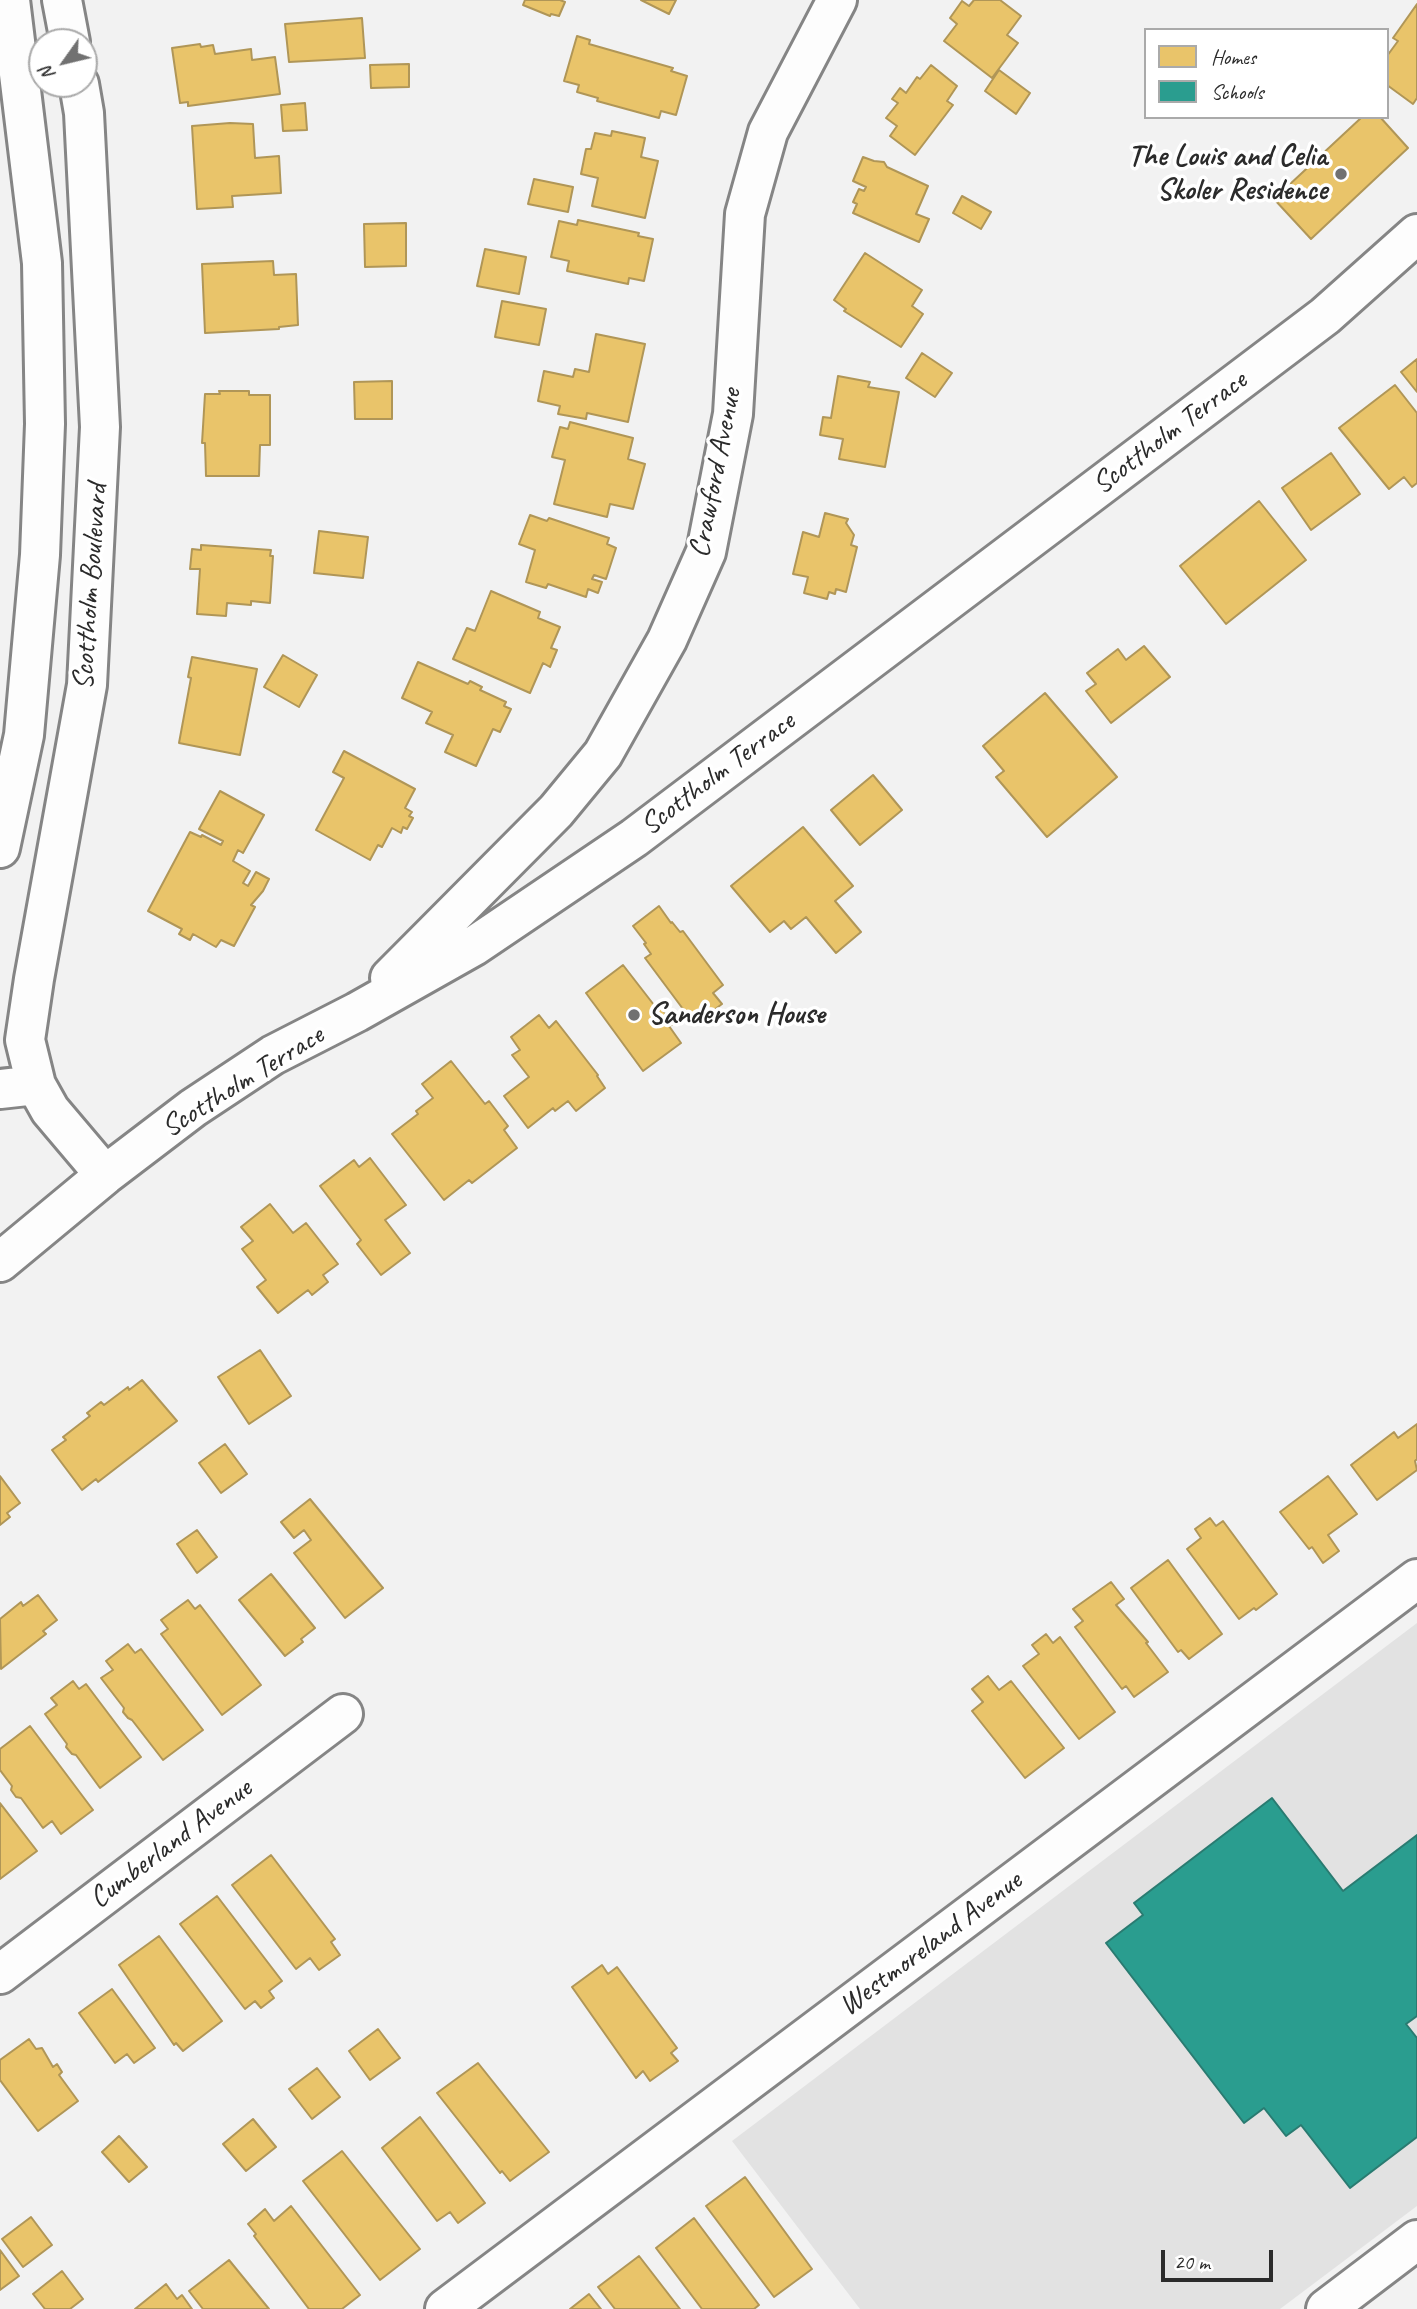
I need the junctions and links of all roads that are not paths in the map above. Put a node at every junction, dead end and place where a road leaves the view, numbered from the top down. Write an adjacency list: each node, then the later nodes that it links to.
1 (10, 0): 7 (street, Scottholm Boulevard)
2 (62, 0): 4 (street)
3 (837, 0): 8 (street, Crawford Avenue)
4 (67, 28)
5 (82, 98): 9 (street, Scottholm Boulevard)
6 (1417, 234): 8 (street, Scottholm Terrace)
7 (0, 848)
8 (357, 1012): 10 (street, Scottholm Terrace)
9 (18, 1087): 10 (street)
10 (105, 1175): 11 (street)
11 (0, 1262)
12 (1417, 1578): 16 (street, Westmoreland Avenue)
13 (343, 1714): 14 (street, Cumberland Avenue)
14 (0, 1974)
15 (1417, 2240): 17 (street)
16 (445, 2309)
17 (1326, 2309)

